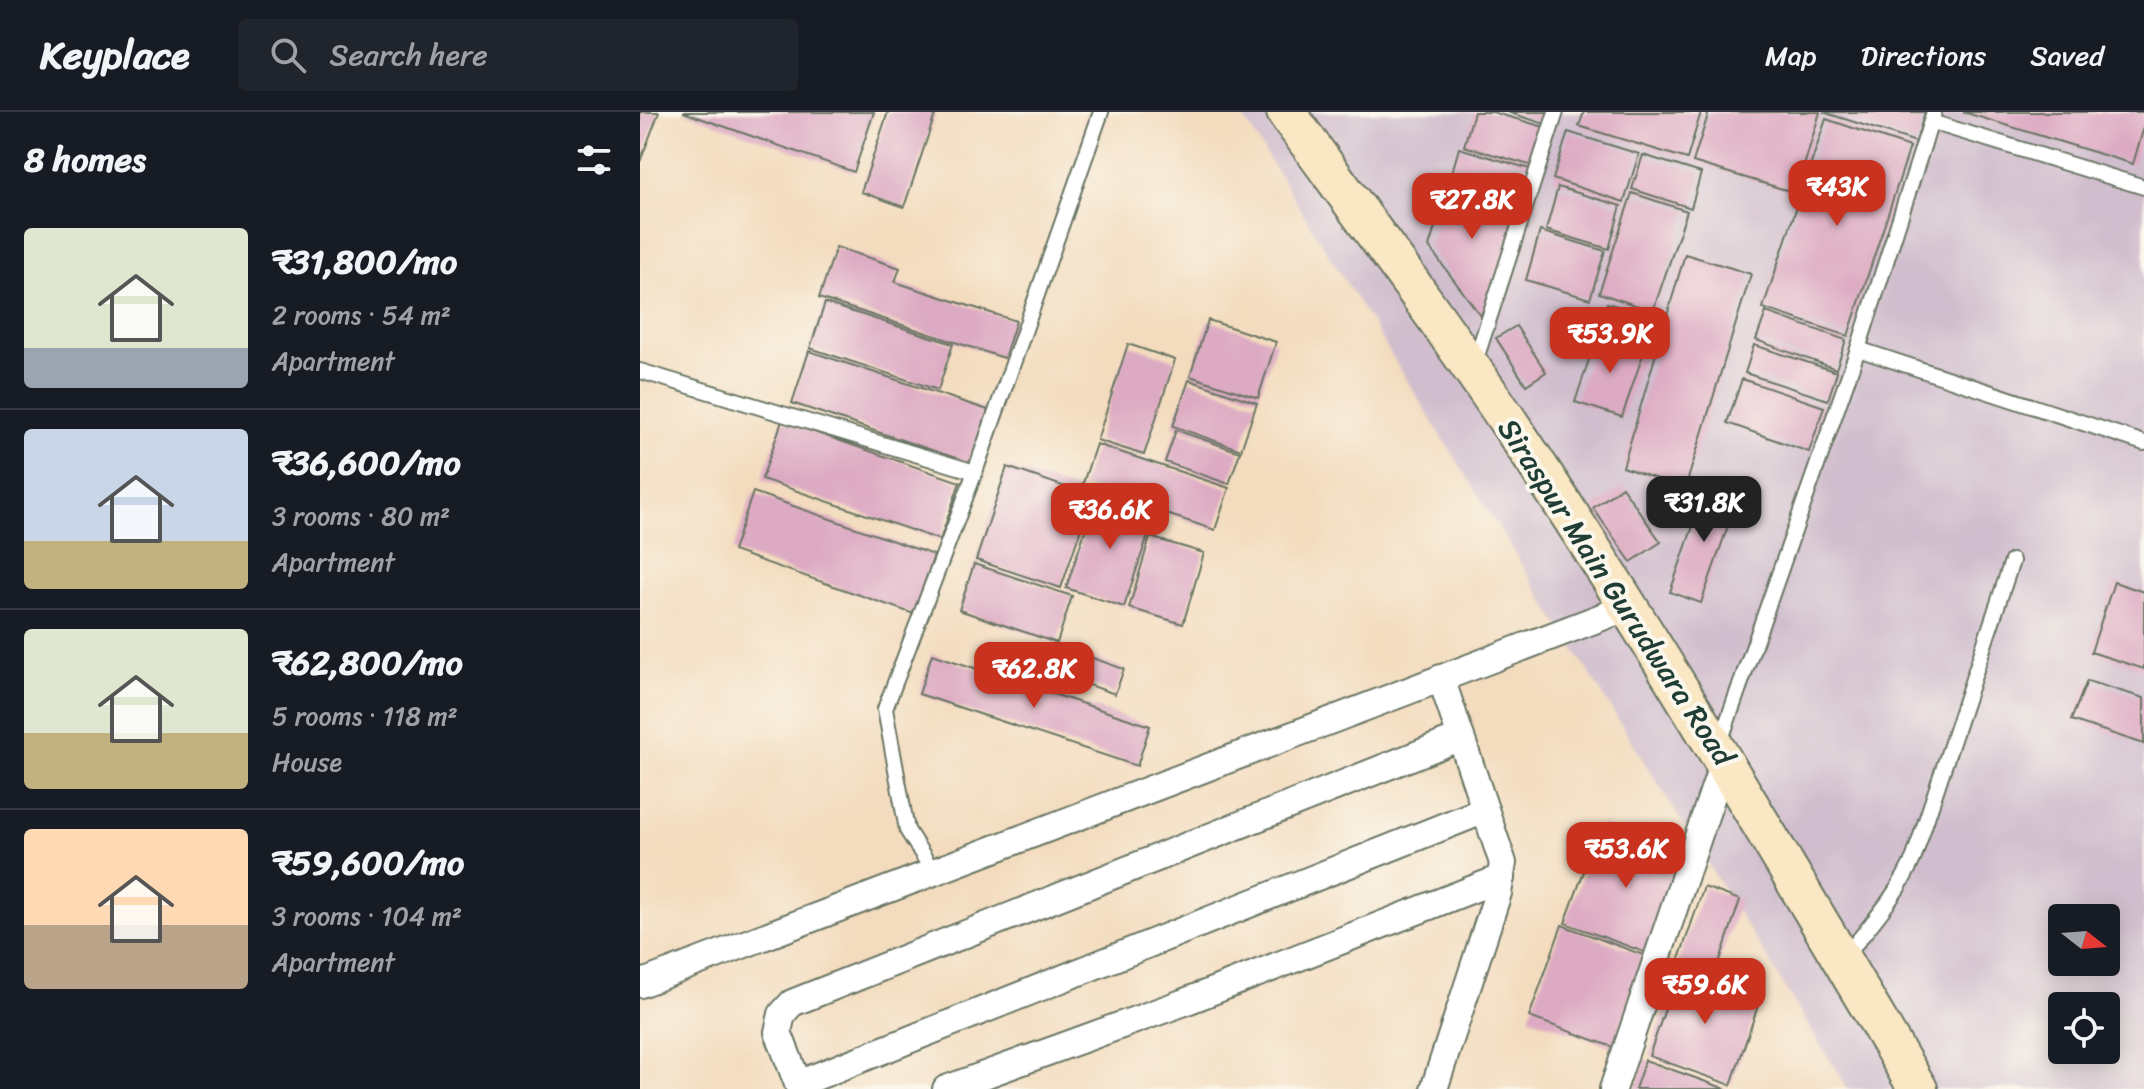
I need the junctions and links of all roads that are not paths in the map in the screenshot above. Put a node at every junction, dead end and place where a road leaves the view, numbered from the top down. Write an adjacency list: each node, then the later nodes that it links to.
1 (1101, 112): 10 (lane)
2 (1286, 112): 7 (street, Siraspur Main Gurudwara Road)
3 (1556, 112): 7 (lane)
4 (1933, 117): 5 (lane); 6 (lane)
5 (2144, 187)
6 (1858, 349): 9 (lane); 15 (lane)
7 (1473, 370): 12 (street, Siraspur Main Gurudwara Road)
8 (640, 371): 10 (lane)
9 (2144, 443)
10 (975, 472): 17 (lane)
11 (2012, 561): 19 (lane)
12 (1628, 607): 13 (street); 15 (street, Siraspur Main Gurudwara Road)
13 (1441, 678): 14 (street); 17 (street)
14 (1461, 737): 16 (street); 21 (street)
15 (1721, 754): 19 (street, Siraspur Main Gurudwara Road); 24 (street)
16 (1485, 810): 18 (street); 21 (street)
17 (934, 873): 20 (street)
18 (1501, 878): 22 (street); 23 (street)
19 (1842, 960): 25 (street, Siraspur Main Gurudwara Road)
20 (640, 984)
21 (799, 1087)
22 (946, 1089)
23 (1434, 1089)
24 (1613, 1089)
25 (1918, 1089)

